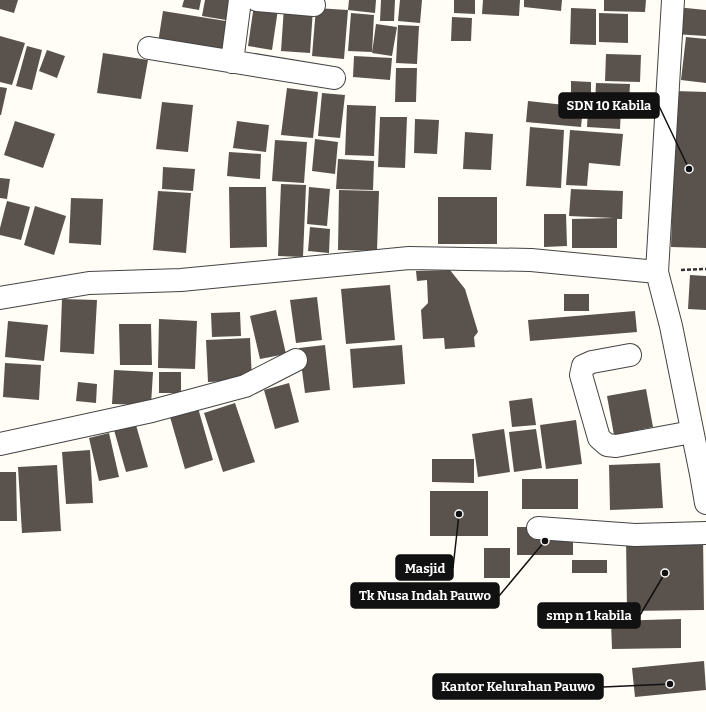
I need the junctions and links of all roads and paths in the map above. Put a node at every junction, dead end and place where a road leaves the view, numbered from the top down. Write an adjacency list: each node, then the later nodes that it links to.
1 (240, 0): 6 (street)
2 (257, 0): 4 (street)
3 (674, 0): 8 (street)
4 (314, 5)
5 (149, 48): 6 (street)
6 (232, 62): 7 (street)
7 (334, 78)
8 (657, 272): 9 (street); 12 (street)
9 (0, 298)
10 (630, 355): 12 (street)
11 (296, 360): 13 (street)
12 (692, 432): 14 (street)
13 (0, 444)
14 (706, 503)
15 (538, 528): 16 (street)
16 (706, 533)

